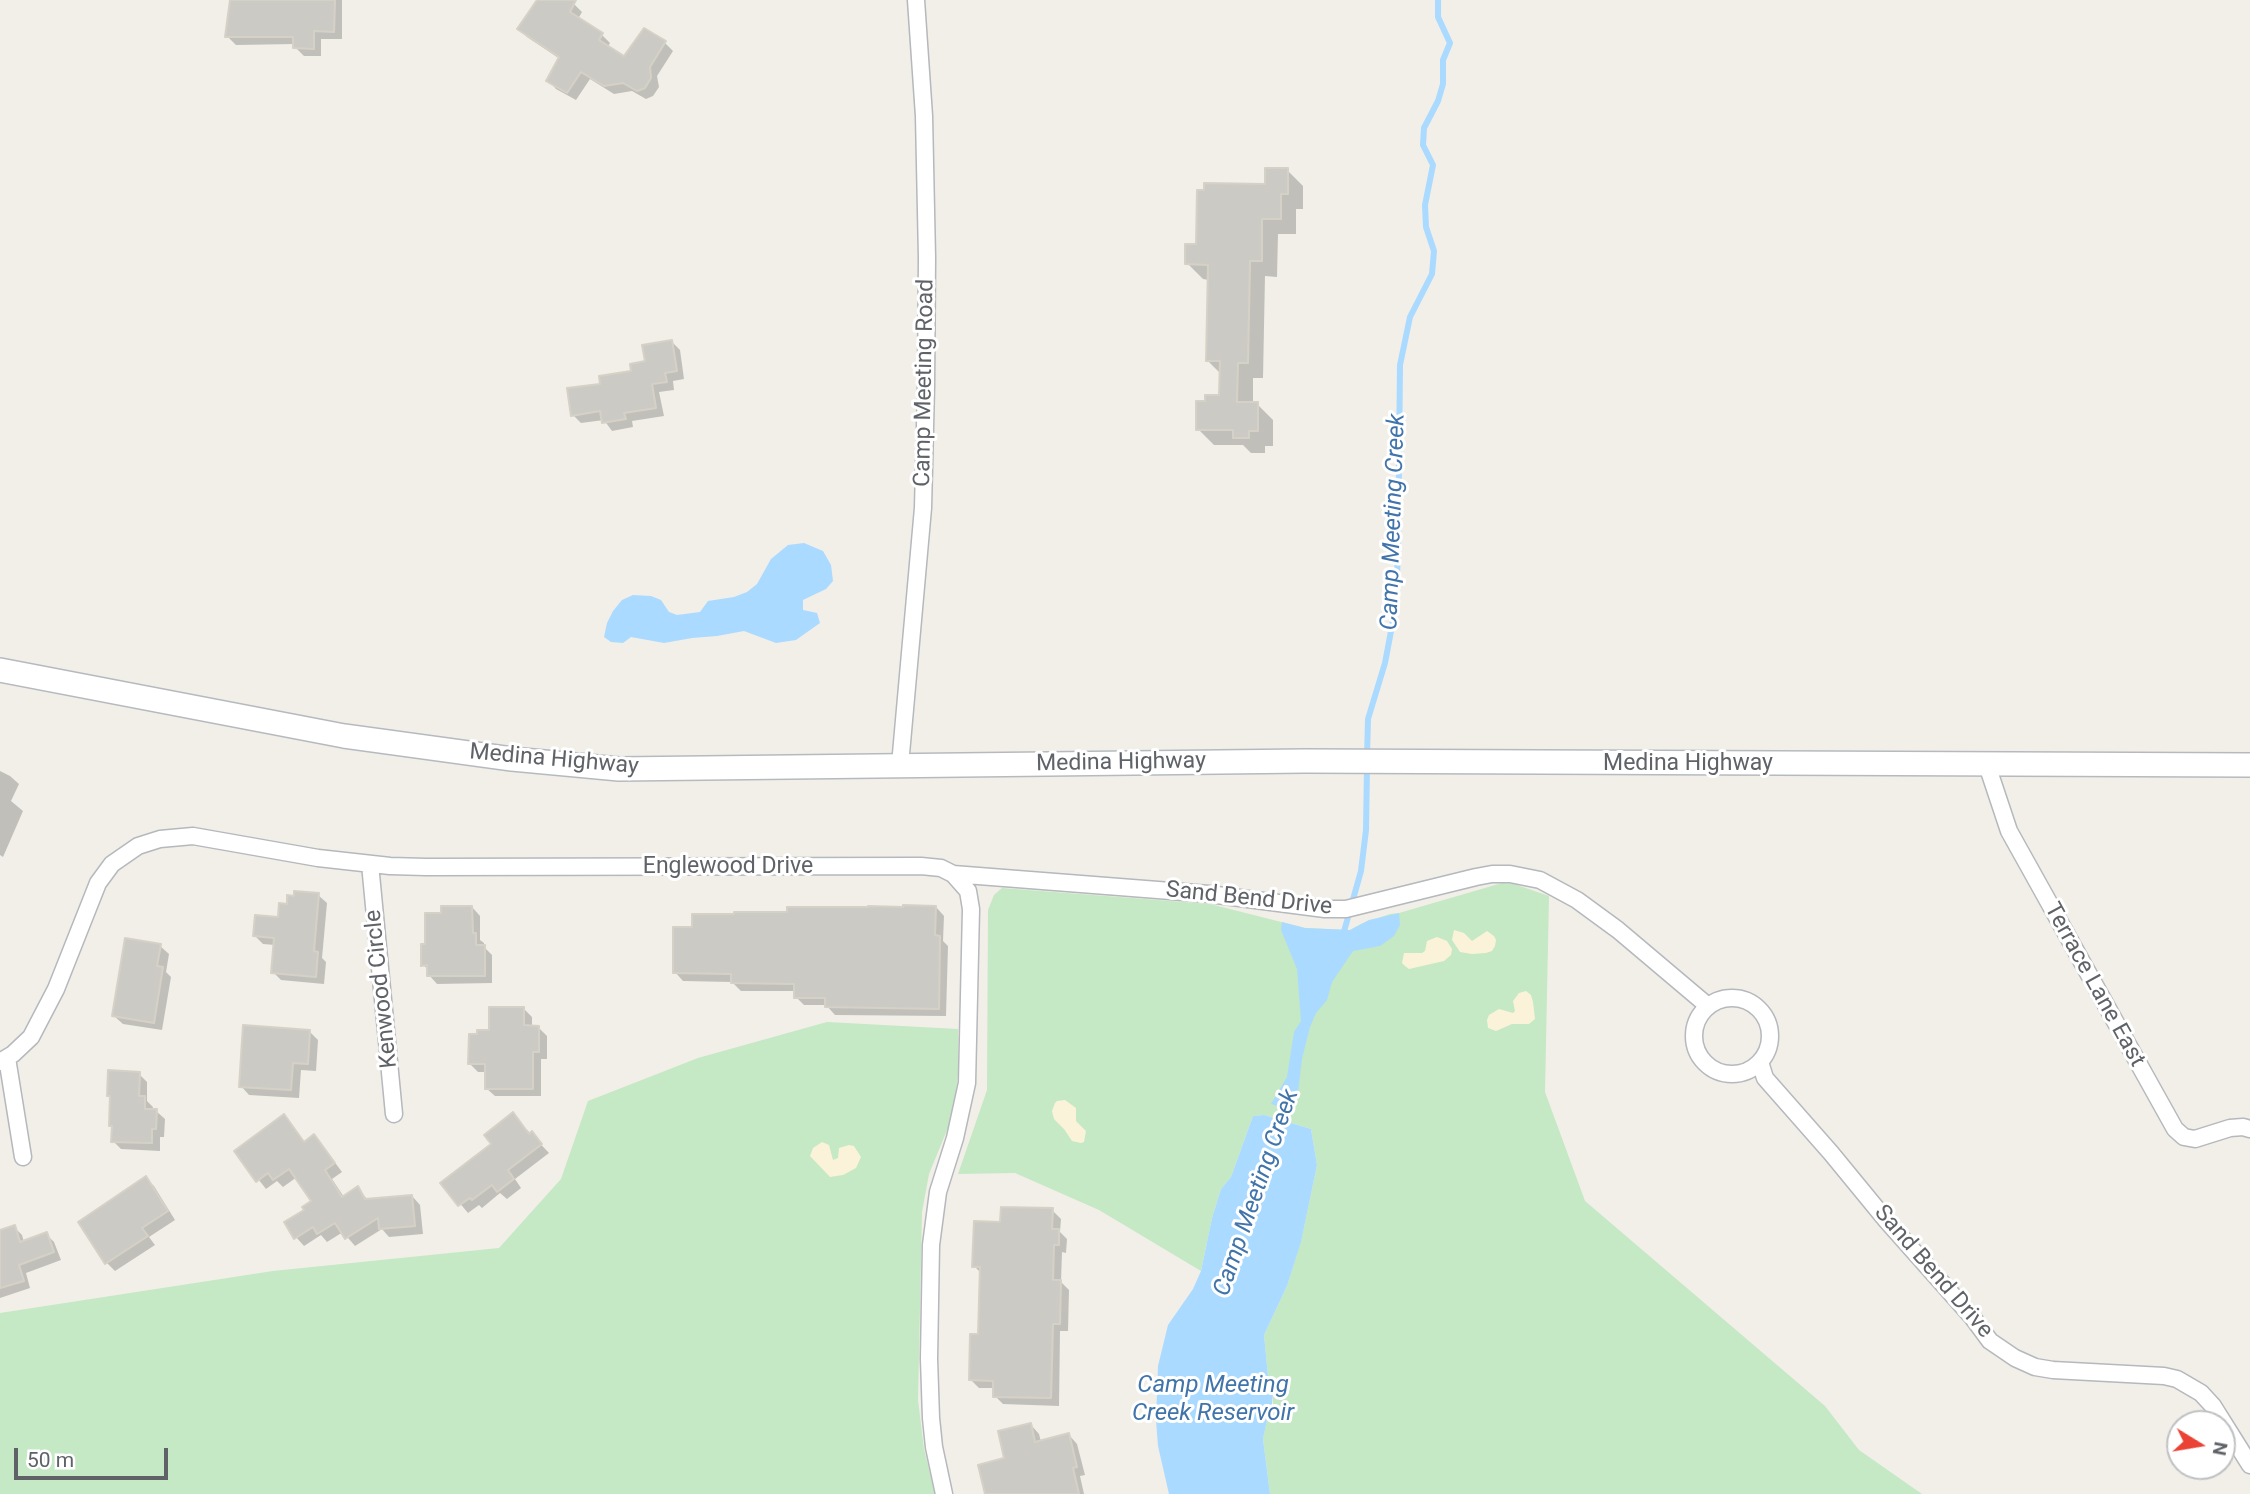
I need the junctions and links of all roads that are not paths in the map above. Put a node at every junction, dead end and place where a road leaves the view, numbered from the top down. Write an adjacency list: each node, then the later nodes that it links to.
1 (916, 0): 3 (street, Camp Meeting Road)
2 (0, 670): 3 (main road, Medina Highway)
3 (900, 765): 4 (main road, Medina Highway)
4 (1987, 765): 5 (main road, Medina Highway); 12 (street, Terrace Lane East)
5 (2250, 765)
6 (370, 864): 7 (street, Englewood Drive); 9 (street, Englewood Drive); 11 (street, Kenwood Circle)
7 (953, 874): 8 (street, Sand Bend Drive); 15 (street)
8 (1708, 1006): 10 (street); 10 (street)
9 (4, 1060): 13 (street)
10 (1760, 1062): 14 (street, Sand Bend Drive)
11 (394, 1114)
12 (2250, 1129)
13 (23, 1157)
14 (2250, 1465)
15 (944, 1494)

